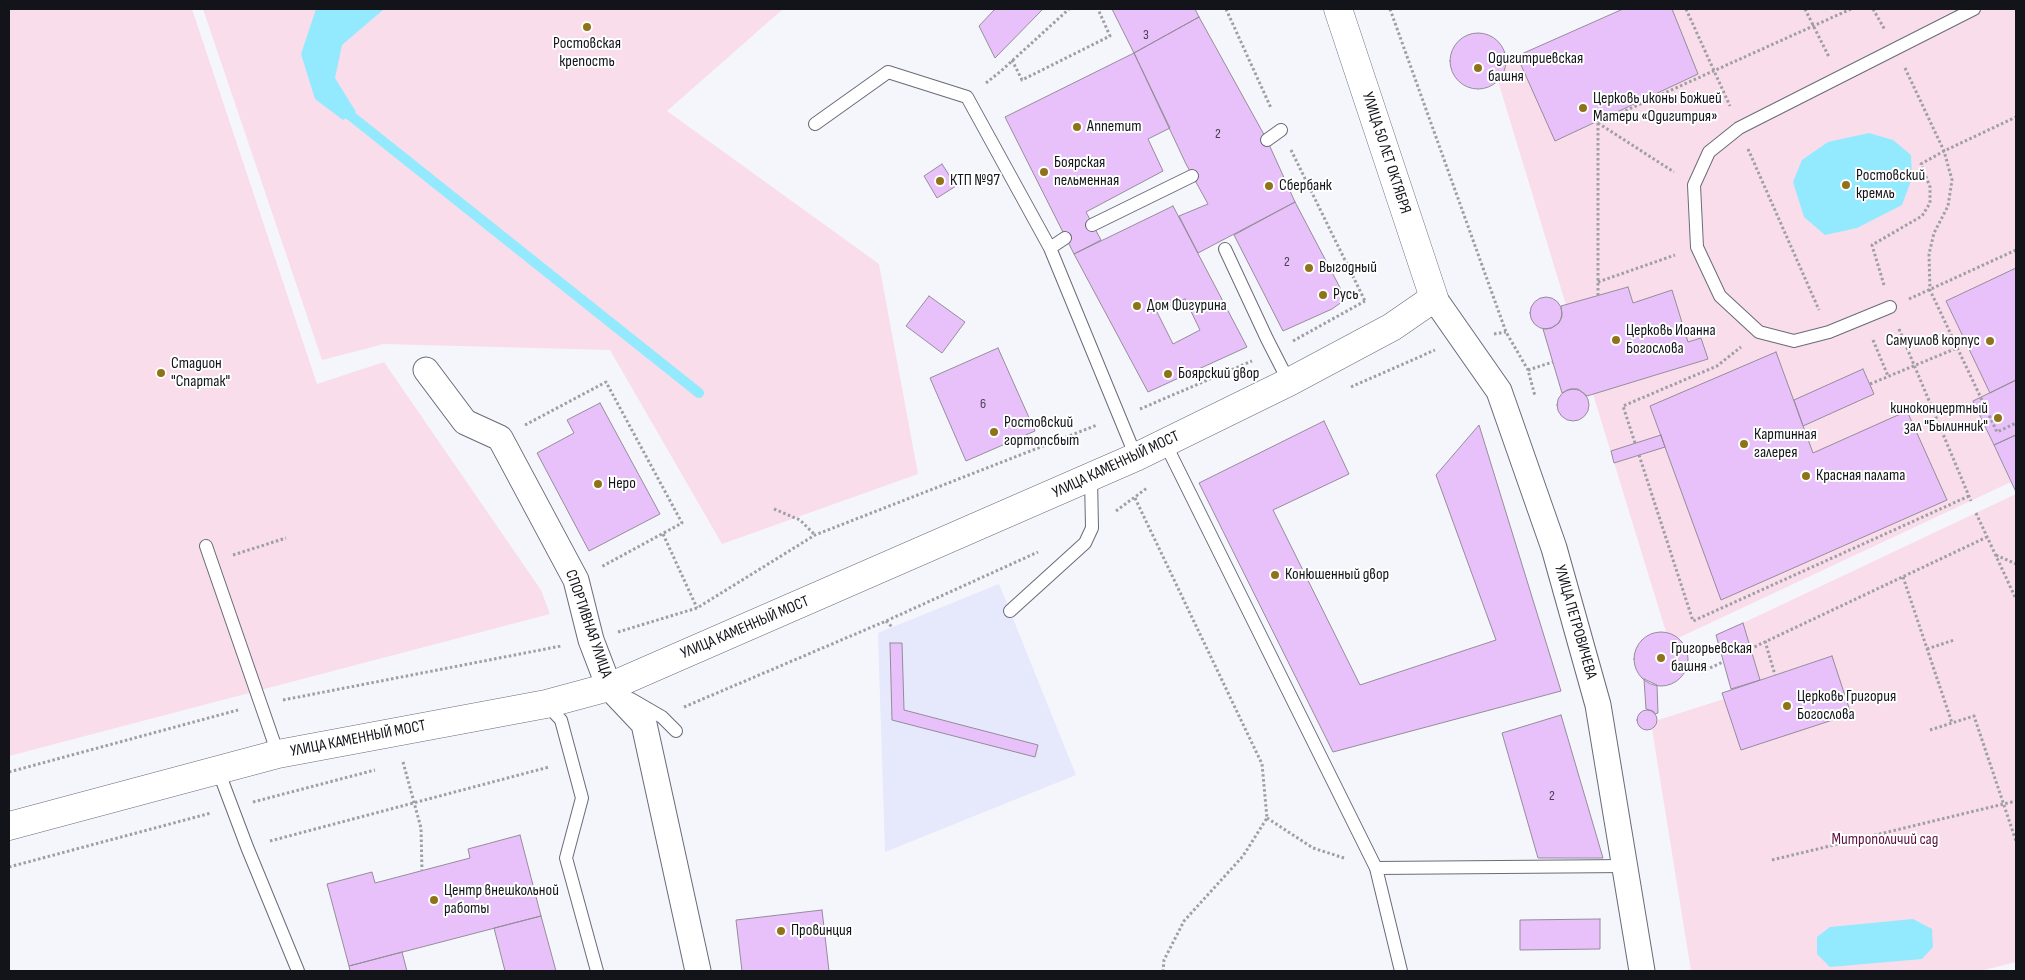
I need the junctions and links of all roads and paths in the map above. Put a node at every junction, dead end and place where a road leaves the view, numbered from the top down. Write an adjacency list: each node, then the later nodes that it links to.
1 (1069, 9): 14 (path)
2 (1098, 9): 14 (path)
3 (1226, 9): 23 (path)
4 (1338, 9): 37 (street, УЛИЦА 50 ЛЕТ ОКТЯБРЯ)
5 (1390, 9): 46 (path)
6 (1686, 9): 16 (path)
7 (1805, 9): 12 (path)
8 (1851, 9): 11 (path)
9 (1873, 9): 13 (path)
10 (1974, 9): 13 (lane)
11 (1845, 10): 12 (path)
12 (1814, 27): 16 (path); 17 (path)
13 (1896, 49): 17 (lane); 25 (path)
14 (1012, 60): 15 (path)
15 (1001, 71)
16 (1714, 71): 18 (path); 20 (path)
17 (1839, 77): 22 (lane)
18 (1730, 107)
19 (2016, 117): 25 (path)
20 (1598, 123): 27 (path); 34 (path)
21 (815, 124): 31 (lane)
22 (1739, 128): 27 (lane); 44 (path)
23 (1281, 130): 24 (lane); 38 (path)
24 (1267, 140)
25 (1944, 151): 35 (path); 39 (path)
26 (1192, 176): 28 (lane)
27 (1694, 185): 30 (lane)
28 (1092, 225)
29 (1066, 238): 31 (lane)
30 (1697, 247): 34 (path); 43 (lane)
31 (1050, 248): 59 (lane)
32 (1225, 249): 50 (lane)
33 (2016, 250): 35 (path)
34 (1598, 282): 36 (path)
35 (1930, 290): 39 (path); 45 (path)
36 (1598, 295)
37 (1434, 298): 42 (street, УЛИЦА КАМЕННЫЙ МОСТ); 105 (street, УЛИЦА ПЕТРОВИЧЕВА)
38 (1365, 301): 40 (path); 42 (path)
39 (1890, 307): 41 (lane); 47 (path)
40 (1347, 311)
41 (1864, 318): 44 (lane); 49 (path)
42 (1392, 327): 50 (street, УЛИЦА КАМЕННЫЙ МОСТ)
43 (1759, 332): 44 (lane); 57 (path)
44 (1829, 332)
45 (1957, 348): 47 (path); 54 (path)
46 (1552, 362)
47 (1915, 366): 49 (path); 61 (path)
48 (426, 370): 55 (street)
49 (1888, 376): 51 (path)
50 (1289, 382): 56 (street, УЛИЦА КАМЕННЫЙ МОСТ)
51 (1870, 384)
52 (1178, 393): 53 (path)
53 (1162, 401)
54 (2016, 423)
55 (500, 438): 66 (path); 75 (street, СПОРТИВНАЯ УЛИЦА)
56 (1164, 443): 59 (street, УЛИЦА КАМЕННЫЙ МОСТ); 106 (lane)
57 (1635, 443)
58 (1639, 455): 61 (path)
59 (1136, 458): 60 (street, УЛИЦА КАМЕННЫЙ МОСТ)
60 (1092, 478): 78 (lane); 88 (street, УЛИЦА КАМЕННЫЙ МОСТ)
61 (1969, 496): 63 (path)
62 (1135, 498): 100 (path)
63 (1971, 501)
64 (774, 509): 67 (path)
65 (1976, 513): 68 (path)
66 (662, 534): 75 (path); 77 (path)
67 (815, 535)
68 (1987, 537): 71 (path); 74 (path)
69 (286, 538): 72 (path)
70 (206, 546): 72 (lane)
71 (1996, 555): 73 (path); 76 (path)
72 (211, 561): 93 (lane)
73 (2016, 564)
74 (1903, 577): 82 (path); 84 (path)
75 (576, 580): 88 (street, СПОРТИВНАЯ УЛИЦА)
76 (2016, 599)
77 (696, 608)
78 (1010, 611)
79 (886, 621): 80 (path)
80 (892, 627)
81 (1954, 640): 84 (path)
82 (1765, 642): 83 (path); 87 (path)
83 (1750, 649)
84 (1927, 649): 90 (path)
85 (1723, 662): 86 (path)
86 (1701, 672)
87 (1775, 675)
88 (610, 686): 89 (street, УЛИЦА КАМЕННЫЙ МОСТ); 92 (lane); 110 (street, СПОРТИВНАЯ УЛИЦА)
89 (546, 704): 93 (street, УЛИЦА КАМЕННЫЙ МОСТ); 94 (lane)
90 (1952, 723): 91 (path); 99 (path)
91 (1930, 730)
92 (676, 731)
93 (278, 754): 96 (street, УЛИЦА КАМЕННЫЙ МОСТ)
94 (572, 761): 98 (path); 109 (lane)
95 (403, 762): 98 (path)
96 (218, 770): 101 (street, УЛИЦА КАМЕННЫЙ МОСТ); 103 (lane)
97 (2016, 801): 99 (path)
98 (414, 803): 103 (path); 107 (path)
99 (2004, 804): 102 (path); 104 (path)
100 (1267, 818): 106 (path); 111 (path)
101 (9, 826)
102 (2016, 841)
103 (247, 848): 108 (lane)
104 (1772, 860)
105 (1626, 866): 106 (lane); 113 (street, УЛИЦА ПЕТРОВИЧЕВА)
106 (1376, 868): 112 (lane)
107 (422, 870)
108 (298, 971)
109 (597, 971)
110 (698, 971)
111 (1163, 971)
112 (1401, 971)
113 (1642, 971)

